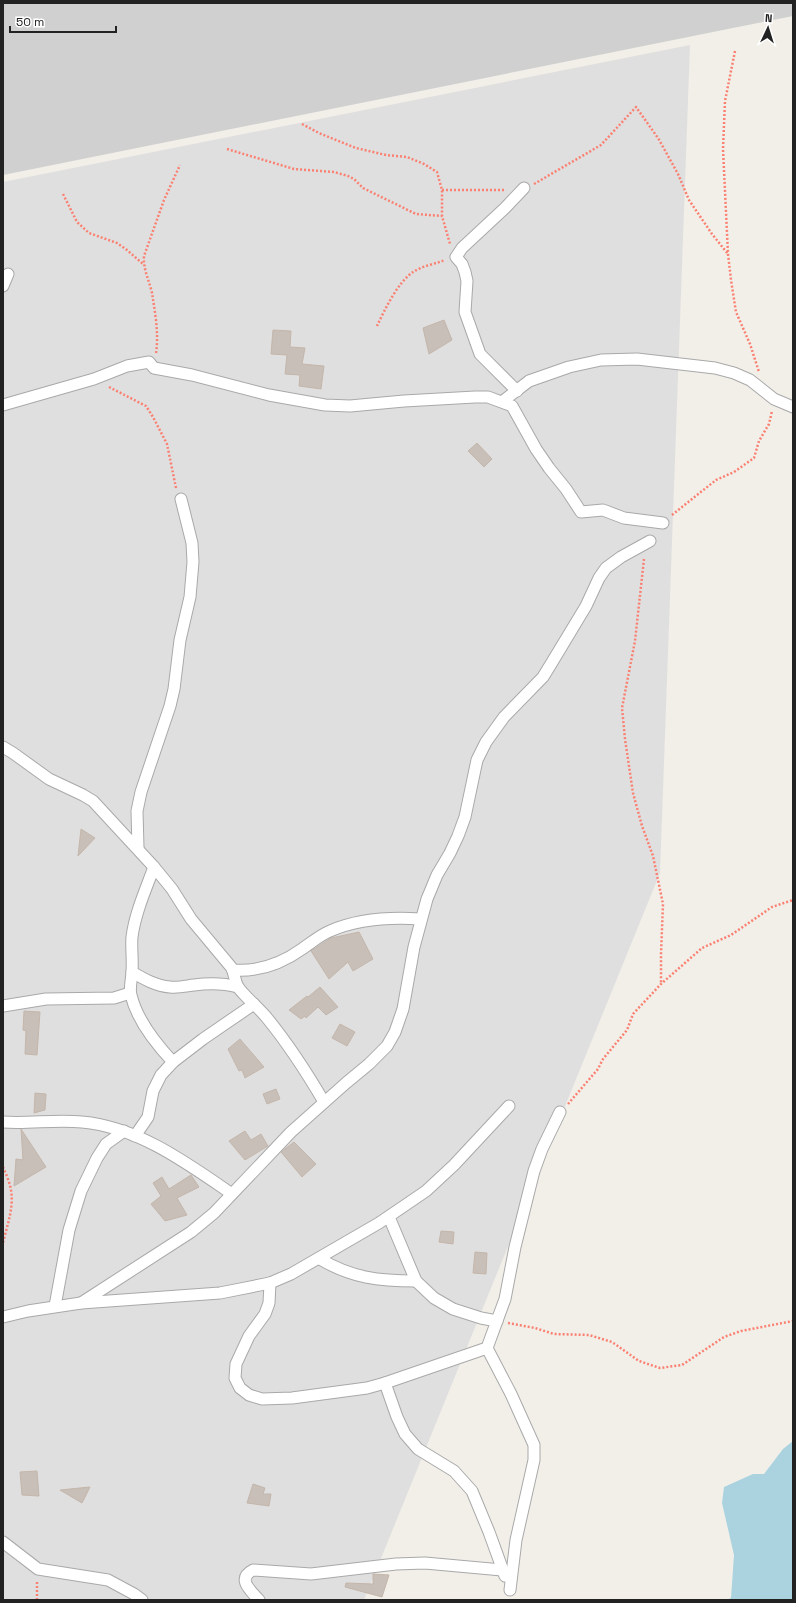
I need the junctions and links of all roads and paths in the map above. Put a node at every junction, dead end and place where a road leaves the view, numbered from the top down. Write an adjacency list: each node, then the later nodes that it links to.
1 (735, 51): 9 (path)
2 (302, 124): 6 (path)
3 (227, 149): 8 (path)
4 (180, 165): 11 (path)
5 (524, 188): 6 (path); 9 (path); 10 (street)
6 (442, 190): 8 (path)
7 (63, 194): 11 (path)
8 (442, 216): 10 (path)
9 (728, 254): 17 (path)
10 (456, 256): 14 (path); 18 (street)
11 (144, 265): 15 (path)
12 (8, 274): 13 (street)
13 (3, 286)
14 (377, 326)
15 (154, 368): 16 (street); 20 (street)
16 (94, 379): 21 (street); 23 (path)
17 (762, 388): 18 (street); 19 (street)
18 (517, 391): 20 (street)
19 (774, 399): 22 (street); 24 (path)
20 (503, 401): 24 (street)
21 (3, 405)
22 (793, 407)
23 (181, 498): 27 (street)
24 (663, 523)
25 (650, 541): 30 (street); 33 (path)
26 (3, 747): 27 (street)
27 (138, 848): 28 (street)
28 (154, 866): 31 (street); 32 (street)
29 (793, 900): 33 (path)
30 (420, 919): 31 (street); 39 (street)
31 (233, 970): 34 (street)
32 (132, 972): 34 (street); 35 (street)
33 (661, 984): 41 (path)
34 (238, 987): 36 (street)
35 (130, 993): 37 (street); 38 (street)
36 (254, 1004): 38 (street); 39 (street)
37 (3, 1006)
38 (173, 1062): 44 (street)
39 (324, 1102): 46 (street)
40 (509, 1106): 47 (street)
41 (560, 1112): 55 (street)
42 (3, 1122): 43 (street)
43 (124, 1131): 44 (street); 53 (street)
44 (135, 1136): 46 (street)
45 (3, 1167): 48 (path)
46 (232, 1194): 52 (street)
47 (389, 1217): 49 (street); 50 (street)
48 (3, 1242)
49 (320, 1259): 50 (street); 51 (street)
50 (416, 1281): 55 (street)
51 (270, 1283): 52 (street); 58 (street)
52 (81, 1303): 53 (street)
53 (55, 1306): 54 (street)
54 (3, 1317)
55 (497, 1321): 56 (path); 57 (street)
56 (793, 1321)
57 (486, 1348): 58 (street); 61 (street)
58 (385, 1383): 61 (street)
59 (3, 1542): 60 (street)
60 (38, 1568): 62 (path); 63 (street)
61 (502, 1570): 64 (street)
62 (37, 1600)
63 (142, 1600)
64 (259, 1600)

